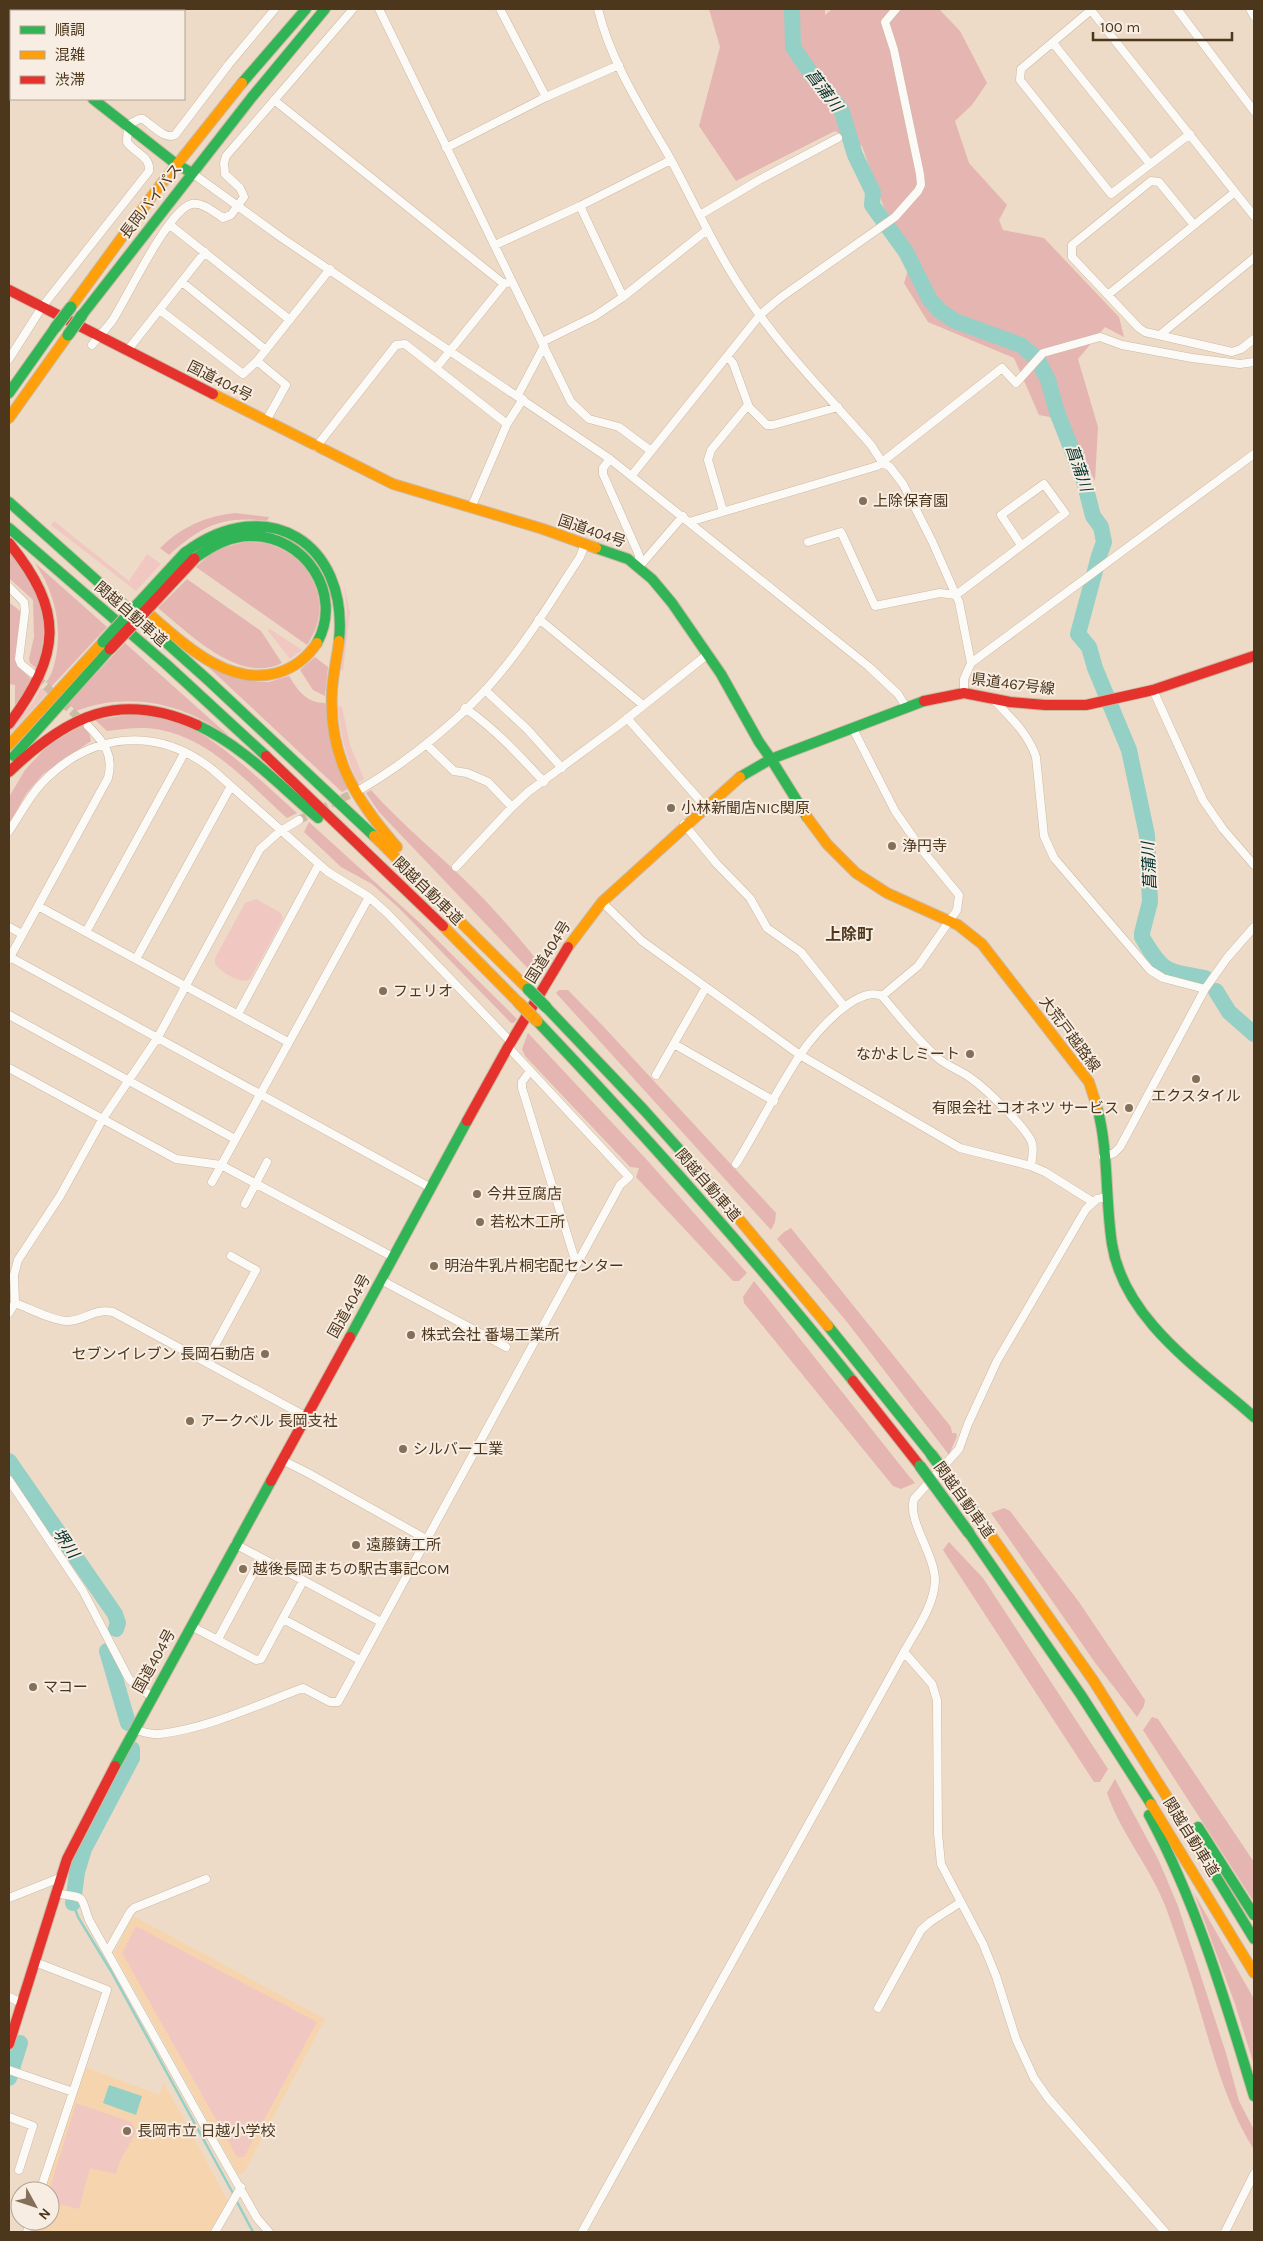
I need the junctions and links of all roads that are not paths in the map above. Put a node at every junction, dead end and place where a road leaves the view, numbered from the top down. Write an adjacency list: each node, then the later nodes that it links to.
1 (275, 9): 19 (street)
2 (306, 9): 24 (main road, 長岡バイパス)
3 (324, 9): 26 (main road, 長岡バイパス)
4 (353, 9): 17 (street)
5 (379, 9): 22 (street)
6 (500, 9): 15 (street)
7 (598, 9): 14 (street)
8 (896, 9): 48 (street)
9 (1177, 9): 18 (street)
10 (1250, 9): 12 (street)
11 (1091, 10): 13 (street); 20 (street)
12 (1254, 16)
13 (1053, 43): 25 (street); 25 (street)
14 (619, 65): 15 (street); 23 (street)
15 (546, 97): 22 (street)
16 (94, 100): 19 (main road)
17 (274, 100): 30 (street); 42 (street)
18 (1254, 111)
19 (128, 125): 24 (main road); 46 (street)
20 (1190, 134): 25 (street); 27 (street)
21 (838, 138): 32 (street)
22 (446, 148): 37 (street)
23 (671, 160): 29 (street); 32 (street)
24 (176, 164): 26 (main road); 62 (main road, 長岡バイパス, bridge)
25 (1150, 164)
26 (192, 173): 30 (street); 66 (main road, 長岡バイパス, bridge)
27 (1236, 192): 31 (street); 34 (street)
28 (1254, 202): 31 (street)
29 (580, 206): 37 (street); 45 (street)
30 (236, 207): 35 (street); 40 (street)
31 (1248, 207): 33 (street)
32 (700, 215): 36 (street)
33 (1254, 216)
34 (1194, 225): 44 (street); 44 (street)
35 (170, 226): 38 (street); 52 (street)
36 (707, 230): 45 (street); 48 (street)
37 (495, 245): 42 (street)
38 (205, 252): 41 (street); 49 (street)
39 (1254, 258): 50 (street)
40 (330, 269): 49 (street); 55 (street)
41 (182, 282): 47 (street); 54 (street)
42 (508, 283): 53 (street); 55 (street)
43 (9, 290): 46 (main road, 国道404号)
44 (1109, 294): 50 (street)
45 (623, 297): 53 (street)
46 (42, 307): 52 (main road, 国道404号); 58 (street)
47 (160, 310): 56 (street); 59 (street)
48 (760, 315): 57 (street); 65 (street)
49 (290, 320): 54 (street)
50 (1161, 334): 51 (street)
51 (1254, 340)
52 (95, 341): 56 (main road, 国道404号)
53 (543, 344): 63 (street); 70 (street)
54 (266, 350): 59 (street)
55 (451, 350): 61 (street); 63 (street)
56 (127, 351): 67 (main road, 国道404号)
57 (727, 356): 64 (street); 70 (street)
58 (9, 359)
59 (257, 362): 67 (street)
60 (1254, 362): 73 (street)
61 (437, 367): 68 (street); 69 (street)
62 (9, 393)
63 (520, 397): 68 (street); 72 (street)
64 (748, 405): 65 (street); 77 (street)
65 (838, 407): 73 (street)
66 (9, 418)
67 (266, 422): 69 (main road, 国道404号)
68 (507, 424): 76 (street)
69 (316, 447): 76 (main road, 国道404号)
70 (651, 451): 74 (street)
71 (1254, 454): 94 (street)
72 (610, 459): 74 (street); 87 (street)
73 (882, 462): 77 (street); 89 (street)
74 (632, 475): 78 (street)
75 (9, 502): 79 (main road, 関越自動車道)
76 (471, 508): 84 (main road, 国道404号)
77 (723, 511): 80 (street)
78 (683, 516): 80 (street); 87 (street)
79 (30, 521): 86 (main road); 140 (main road, 関越自動車道)
80 (690, 522): 101 (street)
81 (9, 528): 135 (main road, 関越自動車道)
82 (808, 542): 89 (street)
83 (9, 543): 104 (main road)
84 (585, 544): 87 (main road, 国道404号); 90 (street)
85 (1021, 545): 85 (street); 89 (street)
86 (190, 556): 91 (main road, bridge); 140 (main road)
87 (639, 567): 92 (main road, 国道404号)
88 (9, 587): 95 (street)
89 (956, 595): 94 (street)
90 (540, 618): 96 (street); 100 (street)
91 (107, 646): 109 (main road); 112 (main road)
92 (708, 654): 100 (street); 111 (main road, 国道404号)
93 (1254, 656): 97 (main road, 県道467号線)
94 (971, 663): 98 (street)
95 (32, 673)
96 (485, 690): 102 (street); 113 (street)
97 (1153, 690): 99 (main road, 県道467号線); 125 (street)
98 (964, 692): 99 (main road, 県道467号線); 101 (main road, 県道467号線)
99 (991, 696): 141 (street)
100 (643, 705): 103 (street)
101 (906, 707): 106 (main road, 県道467号線)
102 (465, 708): 108 (street); 115 (street)
103 (628, 718): 113 (street); 118 (street)
104 (9, 724)
105 (88, 726): 107 (street)
106 (853, 728): 111 (main road, 県道467号線); 130 (street)
107 (103, 743): 110 (street); 123 (street); 129 (street)
108 (426, 744): 117 (street); 119 (street)
109 (9, 745)
110 (185, 752): 116 (street); 133 (street)
111 (771, 759): 118 (main road, 国道404号); 130 (main road, 大荒戸越路線)
112 (9, 763)
113 (562, 768): 115 (street)
114 (9, 772): 135 (main road)
115 (544, 782): 119 (street)
116 (231, 786): 122 (street); 137 (street)
117 (361, 788)
118 (705, 806): 121 (main road, 国道404号)
119 (512, 807): 126 (street)
120 (299, 820): 122 (street)
121 (684, 824): 128 (main road, 国道404号); 143 (street)
122 (282, 830): 124 (street); 138 (street)
123 (9, 831)
124 (319, 864): 127 (street); 144 (street)
125 (1254, 865)
126 (456, 867)
127 (369, 897): 147 (street); 148 (street)
128 (602, 902): 139 (street); 148 (main road, 国道404号)
129 (38, 906): 133 (street); 134 (street)
130 (952, 920): 142 (street); 159 (main road, 大荒戸越路線)
131 (9, 927): 134 (street)
132 (1254, 927): 141 (street)
133 (86, 932): 137 (street)
134 (22, 934): 136 (street)
135 (471, 954): 196 (main road, 関越自動車道, bridge)
136 (9, 958): 146 (street)
137 (136, 959): 138 (street)
138 (186, 987): 144 (street); 146 (street)
139 (706, 987): 149 (street); 150 (street)
140 (528, 989): 195 (main road, 関越自動車道, bridge)
141 (1205, 989): 159 (street)
142 (882, 996): 143 (street); 163 (street)
143 (844, 1006): 150 (street)
144 (238, 1014): 147 (street)
145 (9, 1015): 154 (street)
146 (158, 1037): 154 (street); 155 (street)
147 (288, 1042): 155 (street)
148 (510, 1044): 152 (street); 166 (main road, 国道404号)
149 (674, 1044): 153 (street); 156 (street)
150 (800, 1055): 156 (street); 163 (street)
151 (9, 1068): 157 (street)
152 (530, 1071): 172 (street); 172 (street)
153 (656, 1075)
154 (129, 1080): 157 (street); 158 (street)
155 (261, 1094): 158 (street); 166 (street)
156 (774, 1100): 161 (street)
157 (102, 1120): 162 (street); 173 (street)
158 (235, 1139): 162 (street)
159 (1103, 1157): 167 (main road, 大荒戸越路線)
160 (267, 1162): 165 (street)
161 (736, 1164)
162 (221, 1166): 164 (street); 165 (street)
163 (1031, 1166): 168 (street)
164 (212, 1182)
165 (256, 1185): 169 (street); 171 (street)
166 (431, 1188): 171 (main road, 国道404号)
167 (1107, 1197): 168 (street); 180 (main road, 大荒戸越路線)
168 (1093, 1202): 191 (street)
169 (245, 1204)
170 (231, 1256): 178 (street)
171 (393, 1257): 174 (main road, 国道404号)
172 (576, 1263): 183 (street)
173 (12, 1273): 175 (street)
174 (381, 1280): 177 (street); 179 (main road, 国道404号)
175 (14, 1303): 176 (street); 178 (street)
176 (9, 1313)
177 (506, 1347)
178 (206, 1362): 179 (street)
179 (305, 1416): 181 (main road, 国道404号)
180 (1254, 1417)
181 (282, 1460): 183 (street); 184 (main road, 国道404号)
182 (9, 1480): 193 (street)
183 (426, 1539): 188 (street)
184 (235, 1544): 185 (street); 189 (main road, 国道404号)
185 (261, 1558): 186 (street); 190 (street)
186 (303, 1581): 187 (street); 188 (street)
187 (283, 1619): 190 (street); 192 (street)
188 (381, 1622): 192 (street)
189 (191, 1626): 190 (street); 193 (main road, 国道404号)
190 (218, 1639)
191 (904, 1652): 201 (street); 221 (street)
192 (360, 1660): 194 (street)
193 (152, 1696): 194 (main road, 国道404号)
194 (134, 1730): 197 (main road, 国道404号)
195 (1146, 1755): 202 (main road); 203 (main road, 関越自動車道)
196 (1132, 1777): 206 (main road, 関越自動車道); 213 (main road)
197 (62, 1877): 199 (main road, 国道404号); 200 (street)
198 (206, 1879): 204 (street)
199 (62, 1894): 204 (street); 205 (main road, 国道404号)
200 (9, 1898)
201 (961, 1902): 209 (street); 222 (street)
202 (1254, 1915)
203 (1254, 1939)
204 (108, 1951): 218 (street)
205 (35, 1962): 208 (main road, 国道404号); 212 (street)
206 (1254, 1973)
207 (9, 1998): 208 (street)
208 (22, 2002): 210 (main road, 国道404号)
209 (878, 2008)
210 (9, 2044)
211 (11, 2071): 212 (street)
212 (73, 2092): 217 (street)
213 (1254, 2096)
214 (9, 2117): 215 (street)
215 (19, 2170)
216 (1254, 2174): 223 (street)
217 (43, 2181)
218 (241, 2187): 219 (street); 220 (street)
219 (215, 2232)
220 (268, 2232)
221 (582, 2232)
222 (1165, 2232)
223 (1224, 2232)

